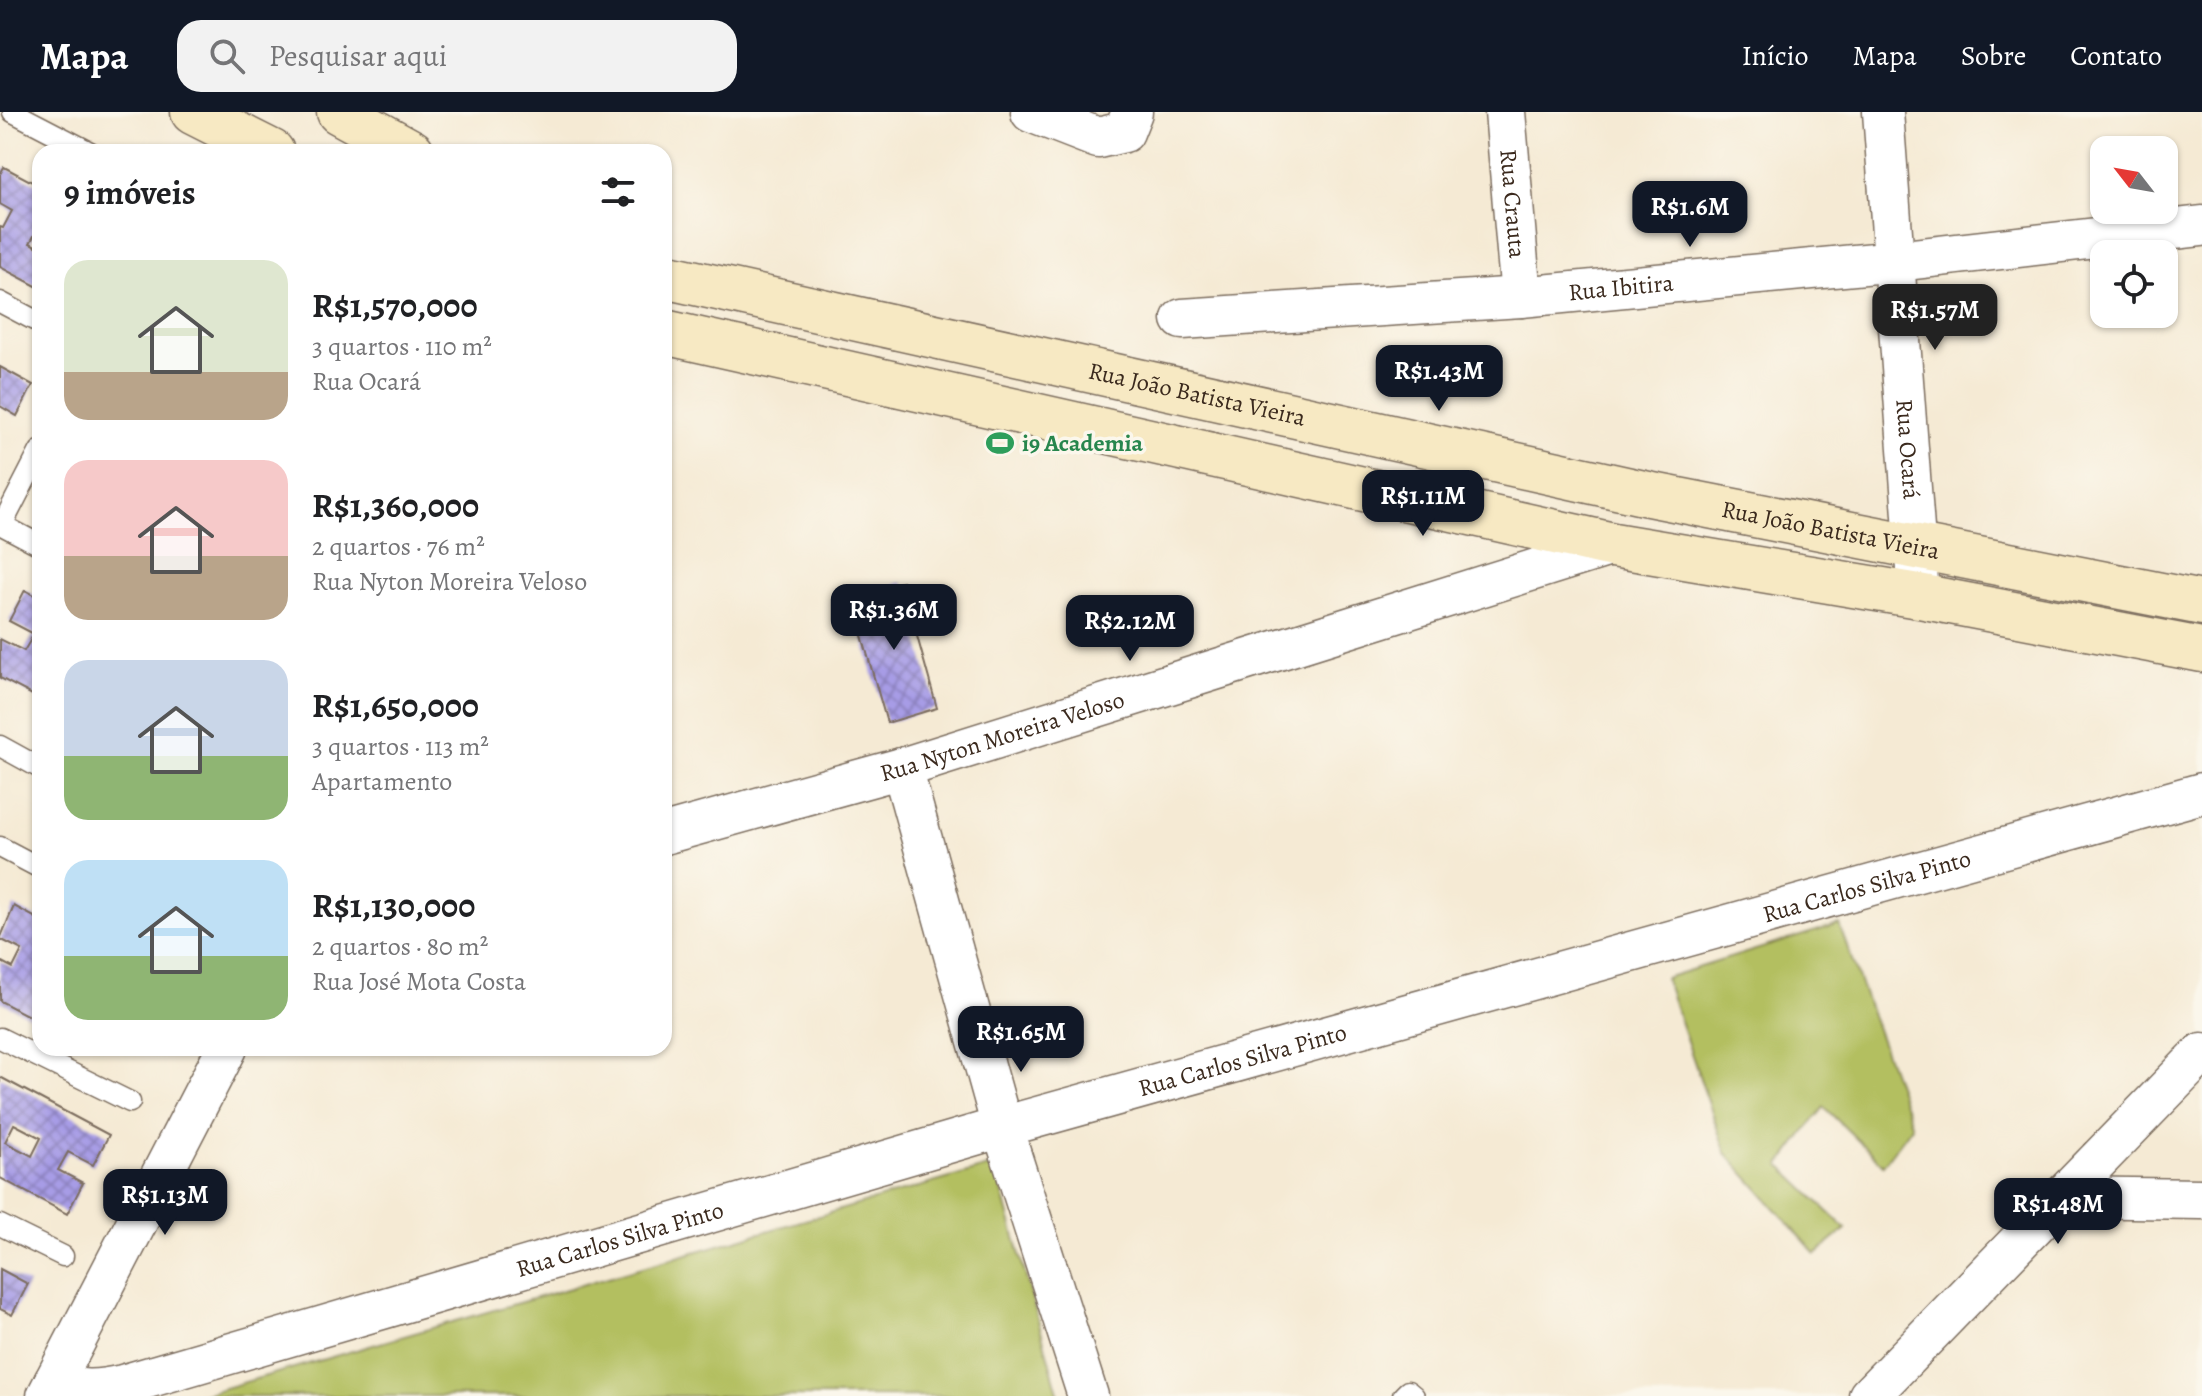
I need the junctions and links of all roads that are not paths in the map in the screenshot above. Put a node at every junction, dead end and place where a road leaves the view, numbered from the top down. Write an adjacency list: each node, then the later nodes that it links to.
1 (13, 112): 8 (lane)
2 (193, 112): 9 (street)
3 (339, 112): 10 (street)
4 (1031, 112): 7 (street)
5 (1505, 112): 14 (street, Rua Crauta)
6 (1883, 112): 12 (street, Rua Ocará)
7 (1128, 122)
8 (75, 144)
9 (256, 144)
10 (397, 144)
11 (2202, 226): 12 (street, Rua Ibitira)
12 (1896, 261): 14 (street, Rua Ibitira); 23 (street, Rua Ocará)
13 (672, 278): 23 (street, Rua João Batista Vieira)
14 (1521, 297): 17 (street, Rua Ibitira)
15 (0, 302): 16 (lane)
16 (32, 319)
17 (1182, 319)
18 (672, 334): 22 (street, Rua João Batista Vieira)
19 (32, 466): 20 (lane)
20 (1, 524): 21 (lane)
21 (32, 541)
22 (1613, 545): 24 (street, Rua João Batista Vieira); 29 (street, Rua Nyton Moreira Veloso)
23 (1916, 545): 24 (street, Rua Ocará); 25 (street, Rua João Batista Vieira)
24 (1919, 596): 26 (street, Rua João Batista Vieira)
25 (2202, 603)
26 (2202, 650)
27 (0, 746): 28 (lane)
28 (32, 764)
29 (902, 768): 31 (street, Rua Nyton Moreira Veloso); 40 (street)
30 (2202, 793): 40 (street, Rua Carlos Silva Pinto)
31 (672, 832)
32 (0, 847): 33 (lane)
33 (32, 864)
34 (0, 1038): 36 (lane)
35 (2202, 1053): 41 (street)
36 (32, 1054)
37 (37, 1056): 39 (lane)
38 (223, 1056): 45 (street)
39 (130, 1102)
40 (1002, 1127): 45 (street, Rua Carlos Silva Pinto); 46 (street)
41 (2061, 1197): 42 (street); 49 (street)
42 (2202, 1199)
43 (0, 1225): 44 (lane)
44 (63, 1256)
45 (51, 1389)
46 (1088, 1396)
47 (1403, 1396): 48 (lane)
48 (1414, 1396)
49 (1869, 1396)

